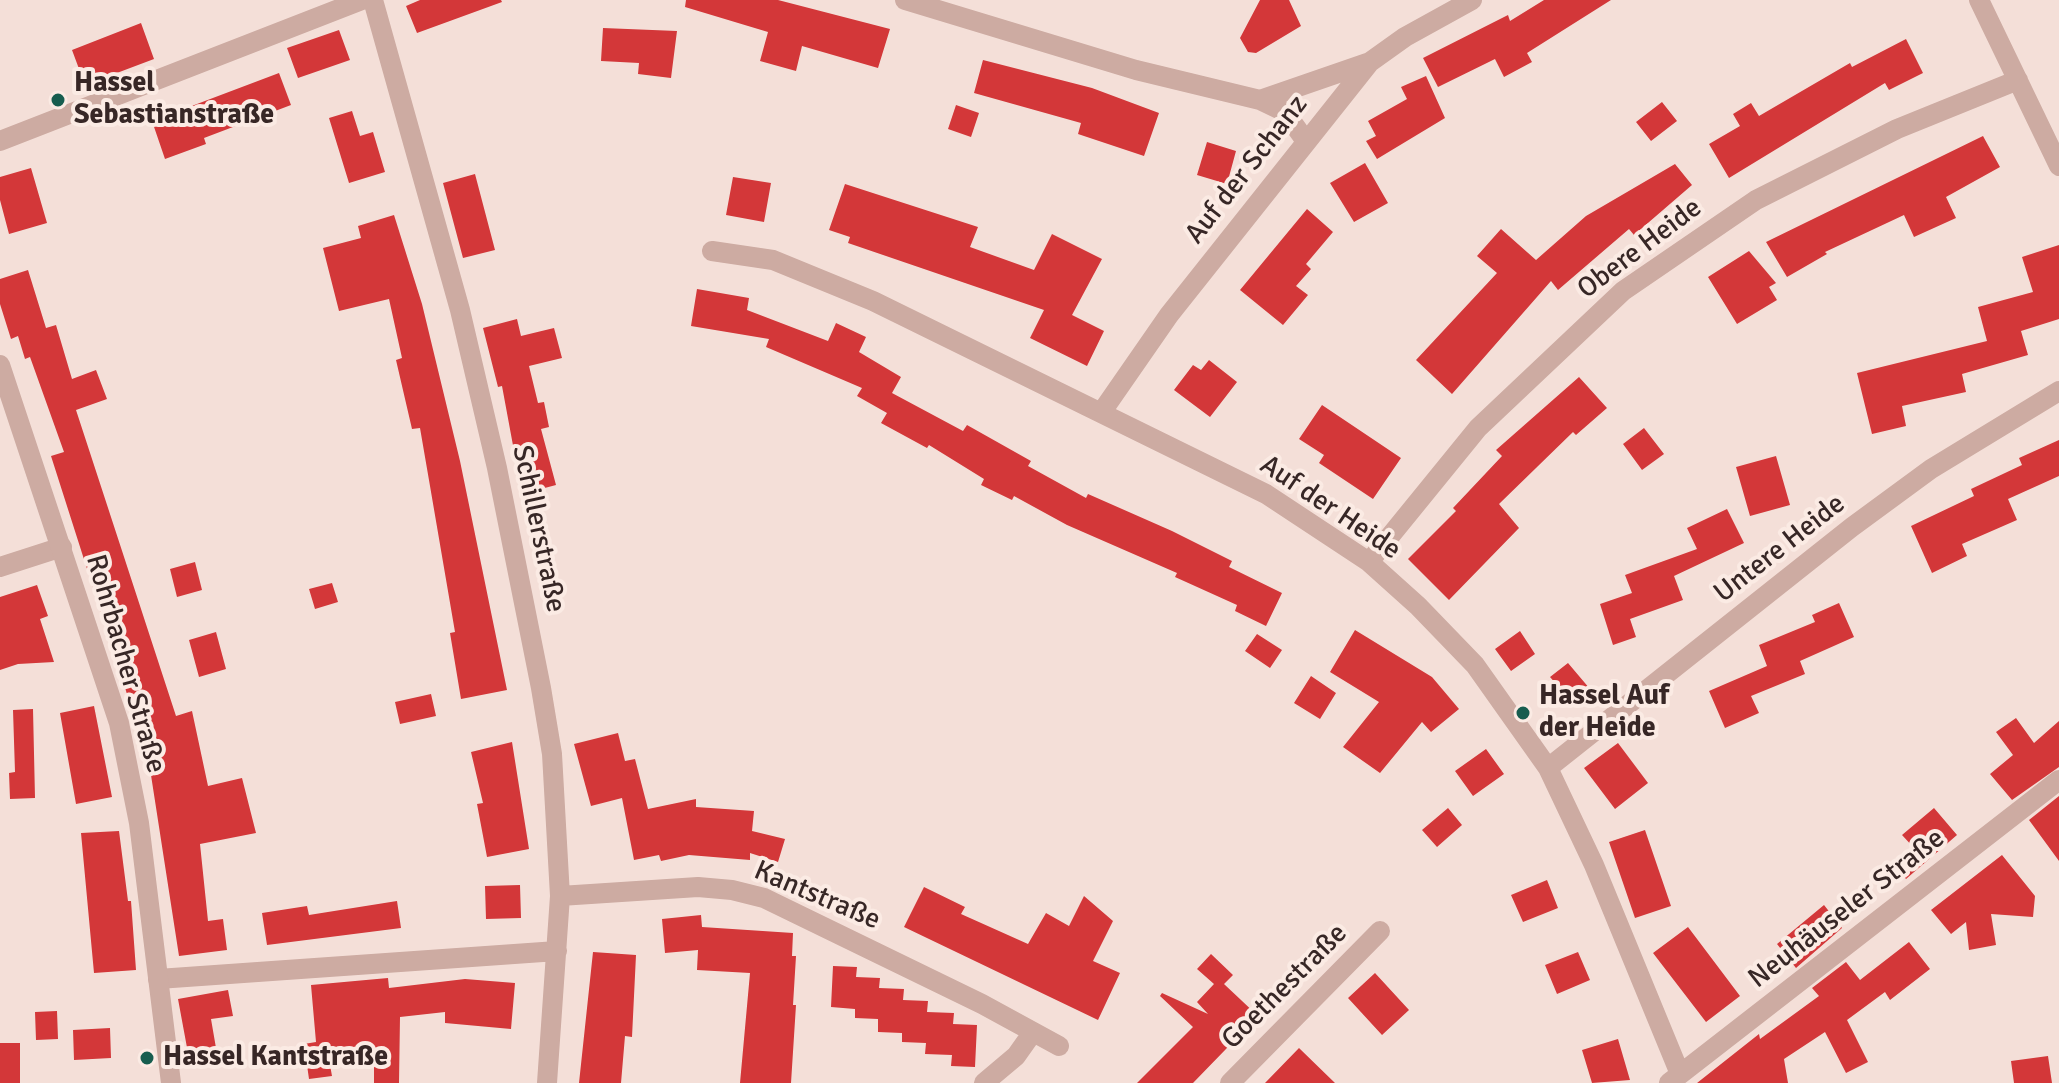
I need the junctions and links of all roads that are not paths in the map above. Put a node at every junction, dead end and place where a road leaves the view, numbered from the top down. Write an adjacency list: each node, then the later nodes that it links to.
1 (362, 0): 10 (street)
2 (373, 0): 21 (street, Schillerstraße)
3 (905, 0): 8 (street)
4 (1472, 0): 6 (street, Auf der Schanz)
5 (1979, 0): 7 (street)
6 (1370, 62): 8 (street); 9 (street, Auf der Schanz)
7 (2018, 80): 11 (street); 17 (street, Obere Heide)
8 (1260, 100): 9 (street)
9 (1305, 140): 15 (street, Auf der Schanz)
10 (0, 141)
11 (2059, 166)
12 (712, 251): 15 (street, Auf der Heide)
13 (0, 365): 16 (street, Rohrbacher Straße)
14 (2059, 391): 19 (street, Untere Heide)
15 (1101, 413): 17 (street, Auf der Heide)
16 (62, 547): 18 (street); 24 (street, Rohrbacher Straße)
17 (1369, 562): 19 (street, Auf der Heide)
18 (0, 567)
19 (1548, 768): 27 (street, Auf der Heide)
20 (2059, 780): 27 (street, Neuhäuseler Straße)
21 (560, 896): 23 (street, Schillerstraße); 25 (street, Kantstraße)
22 (1380, 931): 31 (street, Goethestraße)
23 (557, 951): 24 (street); 29 (street, Schillerstraße)
24 (158, 979): 28 (street, Rohrbacher Straße)
25 (1033, 1032): 26 (street, Kantstraße); 30 (street)
26 (1059, 1046)
27 (1674, 1079)
28 (171, 1083)
29 (547, 1083)
30 (984, 1083)
31 (1230, 1083)

